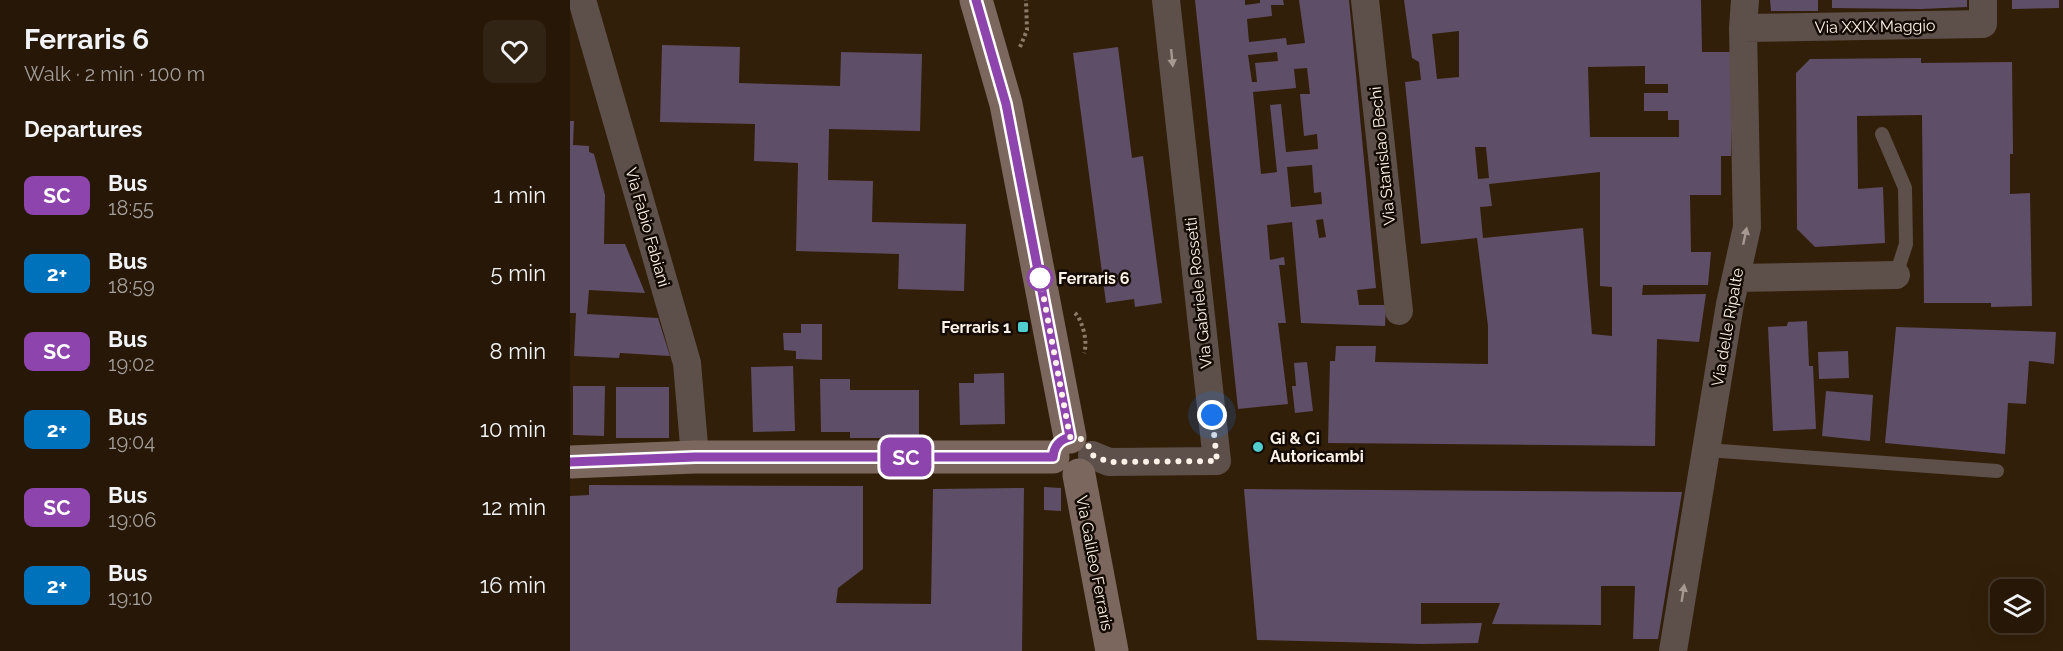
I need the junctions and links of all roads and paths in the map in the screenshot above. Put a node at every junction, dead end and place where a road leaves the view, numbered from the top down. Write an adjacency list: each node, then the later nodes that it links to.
1 (582, 0): 16 (street, Via Fabio Fabiani)
2 (976, 0): 9 (street, Via Galileo Ferraris)
3 (998, 0): 9 (street, Via Galileo Ferraris)
4 (1166, 0): 15 (street, Via Gabriele Rossetti, one-way to 15)
5 (1365, 0): 13 (street, Via Stanislao Bechi)
6 (1745, 0): 8 (street, Via delle Ripalte)
7 (1983, 0): 8 (street, Via XXIX Maggio)
8 (1743, 28): 12 (street, Via delle Ripalte, one-way to 8)
9 (1006, 104): 15 (street, Via Galileo Ferraris)
10 (1882, 134): 11 (lane)
11 (1896, 275): 12 (street)
12 (1736, 278): 14 (street, Via delle Ripalte)
13 (1399, 311)
14 (1706, 450): 18 (lane); 20 (street, Via delle Ripalte, one-way to 14)
15 (1073, 456): 16 (street); 19 (street, Via Galileo Ferraris)
16 (695, 457): 17 (street)
17 (570, 462)
18 (1997, 471)
19 (1112, 651)
20 (1673, 651)

